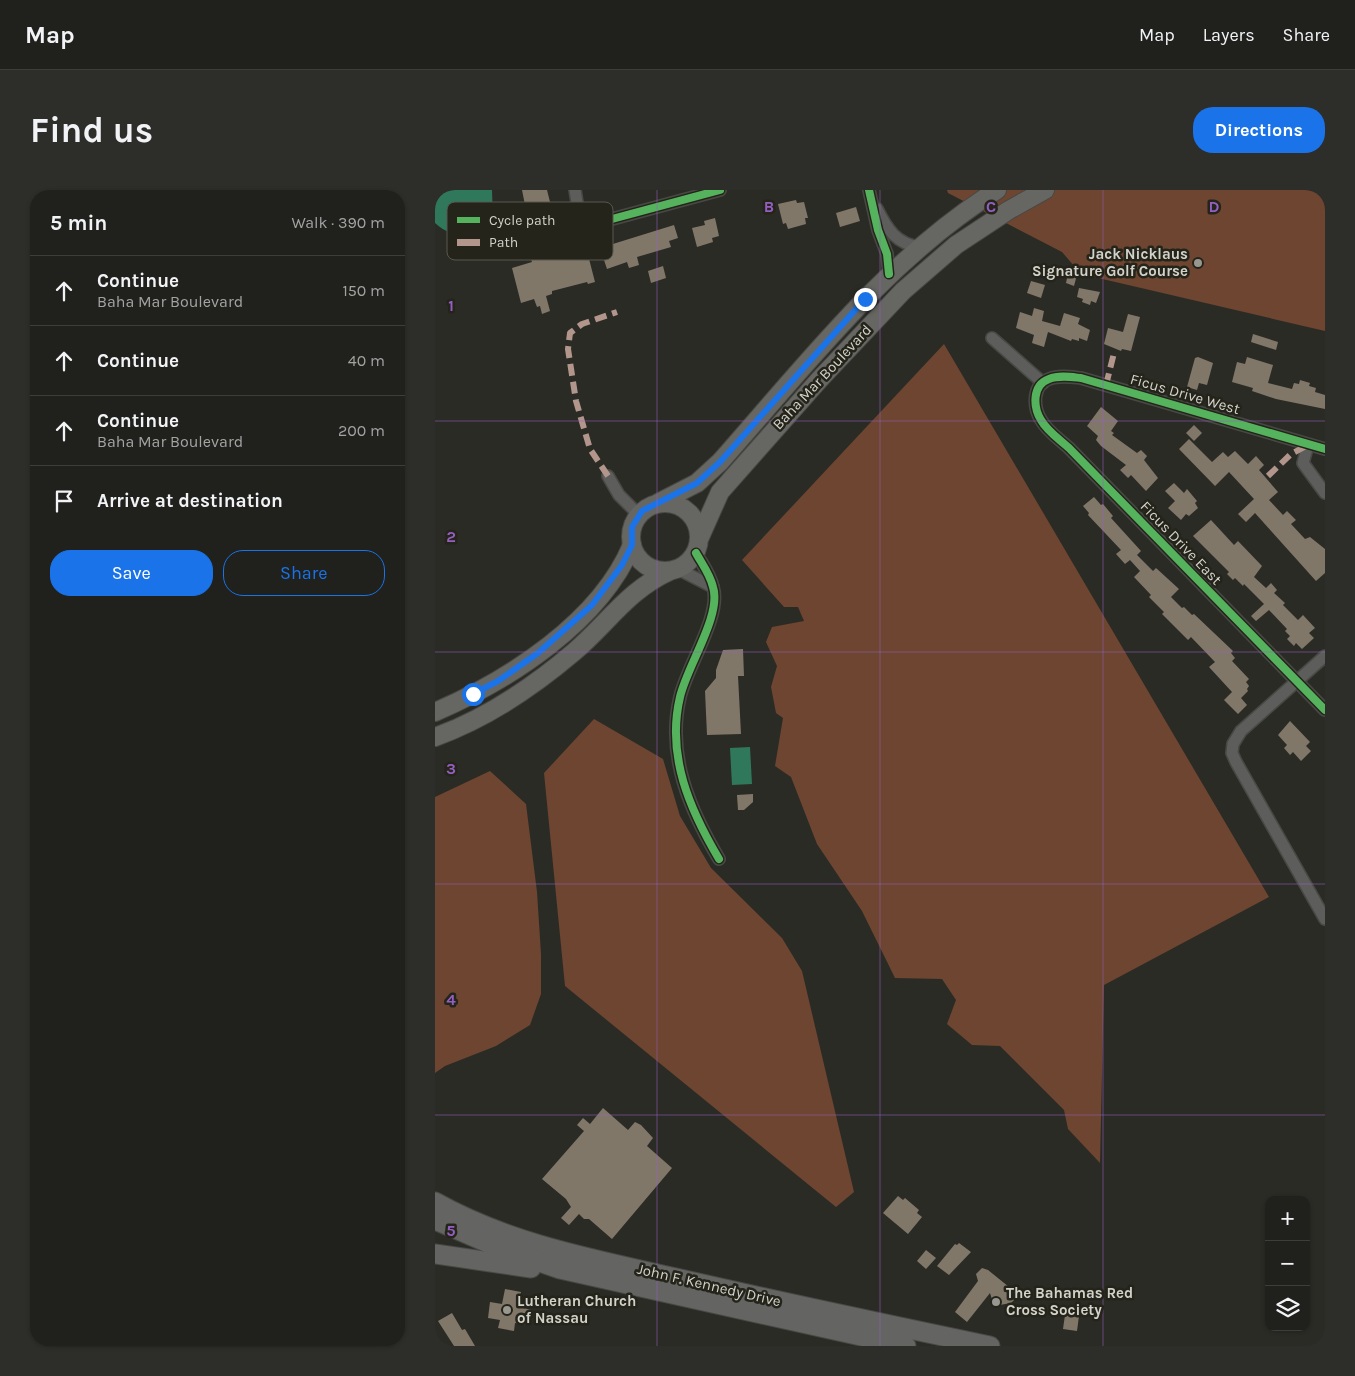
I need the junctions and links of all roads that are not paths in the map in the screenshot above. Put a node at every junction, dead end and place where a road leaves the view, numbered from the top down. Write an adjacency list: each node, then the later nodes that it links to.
1 (719, 190): 5 (street)
2 (997, 190): 6 (main road, Baha Mar Boulevard)
3 (1045, 190): 17 (main road, Baha Mar Boulevard)
4 (871, 196): 6 (street); 7 (street)
5 (613, 218)
6 (920, 247): 7 (main road, Baha Mar Boulevard)
7 (889, 274): 14 (main road, Baha Mar Boulevard)
8 (992, 338): 9 (street)
9 (1041, 385): 10 (street, Ficus Drive West); 21 (street, Ficus Drive East)
10 (1308, 445): 11 (street, Ficus Drive West); 13 (street)
11 (1325, 449)
12 (608, 476): 15 (street)
13 (1325, 493)
14 (658, 503): 15 (main road); 17 (main road)
15 (639, 515): 16 (main road)
16 (632, 545): 18 (main road); 23 (main road)
17 (698, 545): 18 (main road); 19 (street)
18 (674, 570): 19 (street); 24 (main road)
19 (713, 587): 25 (street)
20 (1325, 656): 21 (street)
21 (1297, 681): 22 (street, Ficus Drive East); 26 (street)
22 (1325, 710)
23 (435, 712)
24 (435, 737)
25 (719, 859)
26 (1325, 919)
27 (435, 1202): 32 (highway, John F. Kennedy Drive)
28 (435, 1220): 30 (highway, John F. Kennedy Drive)
29 (435, 1254): 30 (highway)
30 (559, 1269): 31 (highway, John F. Kennedy Drive)
31 (906, 1346)
32 (991, 1346)

